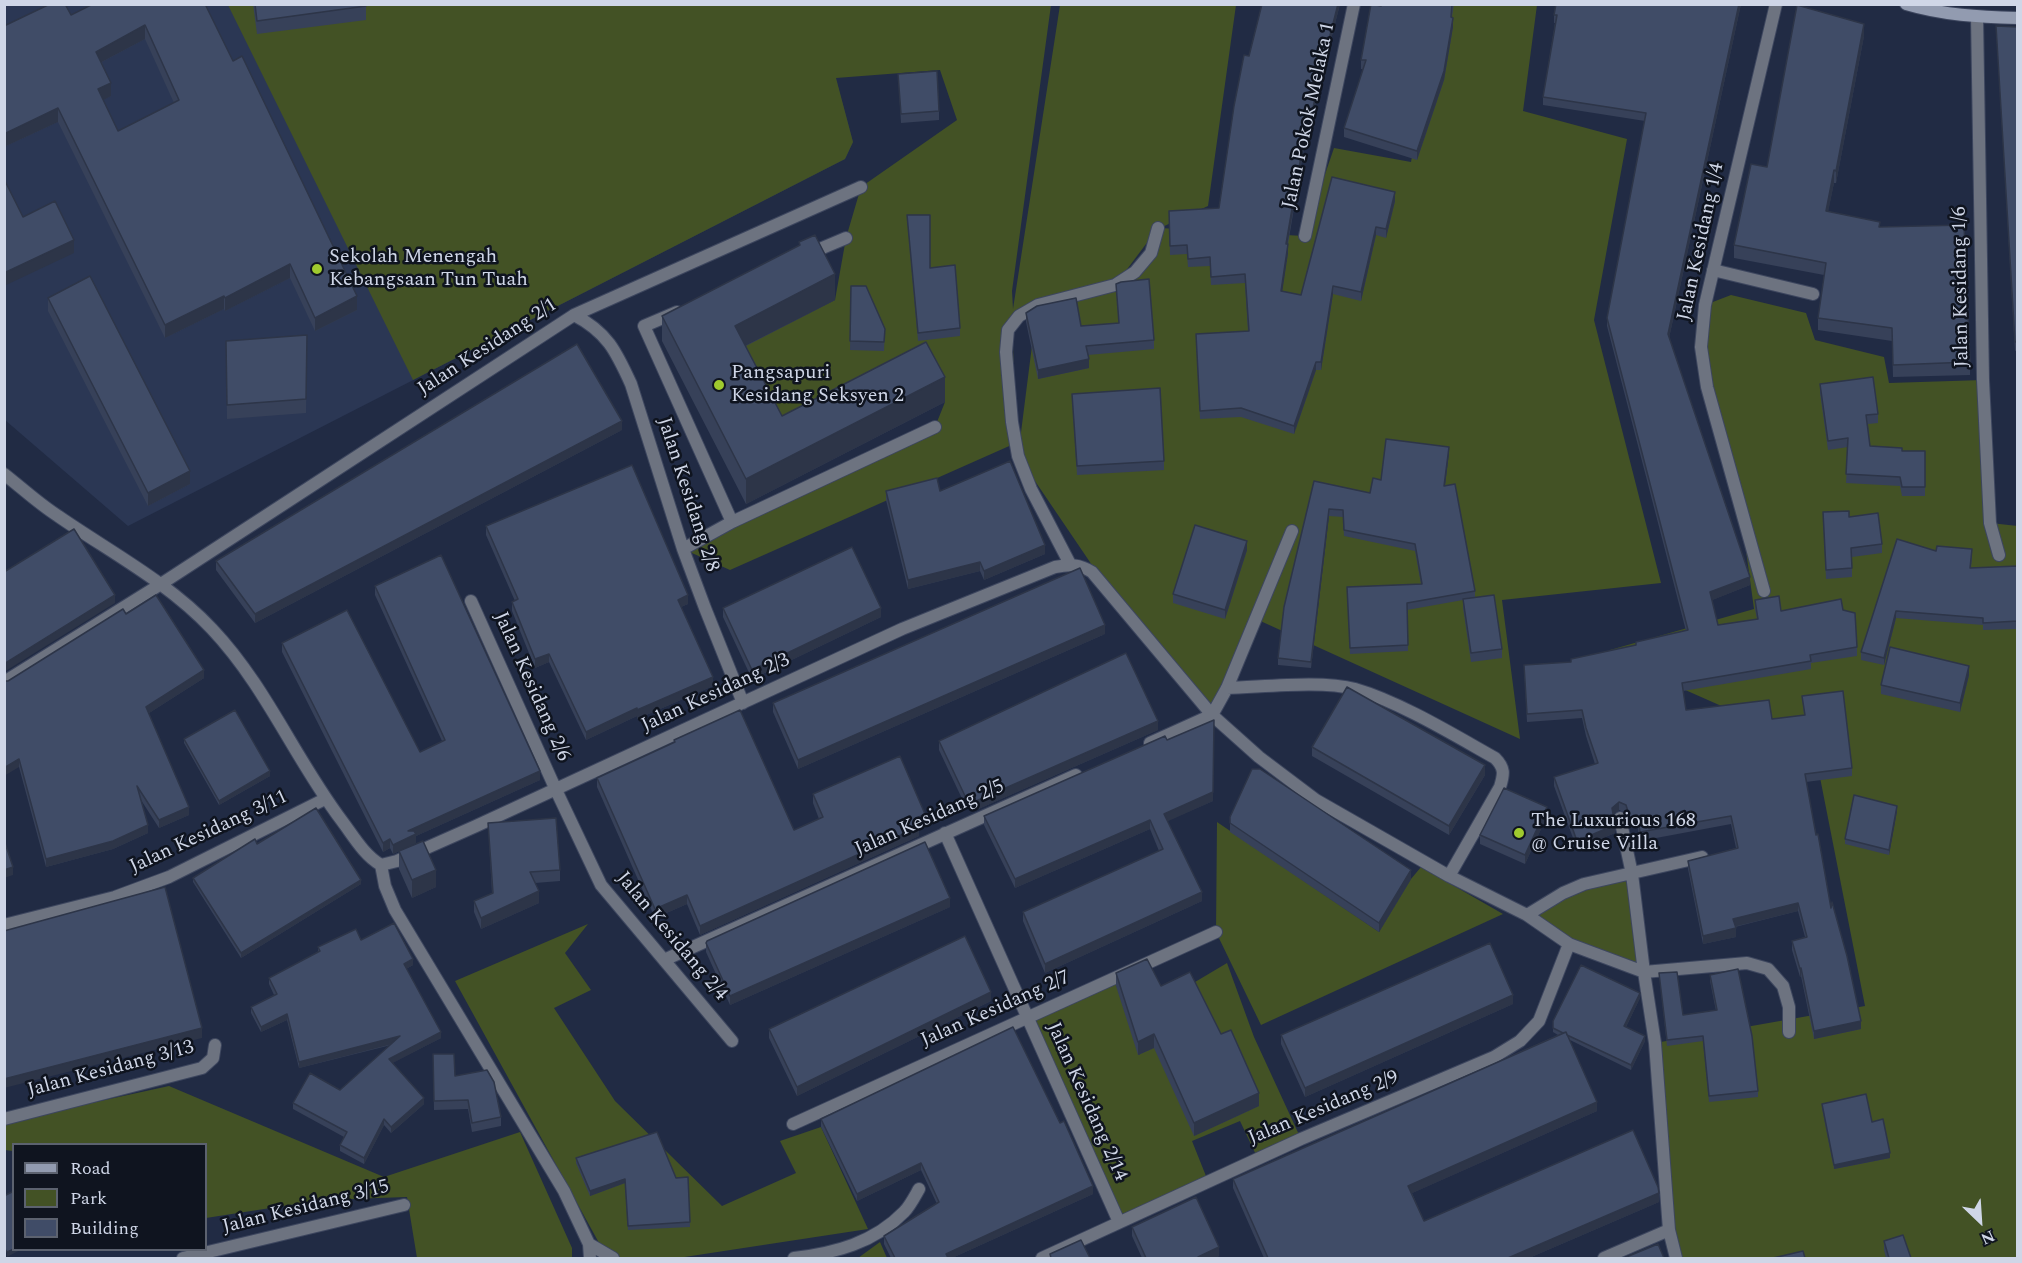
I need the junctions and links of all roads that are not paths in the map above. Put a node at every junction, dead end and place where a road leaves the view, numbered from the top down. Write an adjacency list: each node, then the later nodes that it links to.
1 (1354, 4): 8 (street, Jalan Pokok Melaka 1)
2 (1776, 4): 11 (street, Jalan Kesidang 1/4)
3 (1906, 4): 4 (street)
4 (1977, 17): 5 (street); 20 (street, Jalan Kesidang 1/6)
5 (2018, 18)
6 (861, 187): 14 (street, Jalan Kesidang 2/1)
7 (1158, 228): 21 (street)
8 (1305, 236)
9 (846, 238): 10 (street)
10 (793, 261)
11 (1713, 270): 12 (street); 23 (street, Jalan Kesidang 1/4)
12 (1813, 294)
13 (687, 308): 17 (street)
14 (574, 315): 19 (street, Jalan Kesidang 2/8); 22 (street, Jalan Kesidang 2/1)
15 (934, 427): 17 (street)
16 (4, 474): 22 (street)
17 (732, 522): 19 (street)
18 (1292, 531): 26 (street)
19 (683, 549): 27 (street, Jalan Kesidang 2/8)
20 (1999, 555)
21 (1070, 564): 27 (street, Jalan Kesidang 2/3); 28 (street)
22 (161, 584): 25 (street, Jalan Kesidang 2/1); 32 (street)
23 (1764, 591)
24 (471, 601): 31 (street, Jalan Kesidang 2/6)
25 (4, 681)
26 (1227, 688): 28 (street); 38 (street)
27 (743, 703): 31 (street, Jalan Kesidang 2/3)
28 (1212, 715): 29 (street); 38 (street)
29 (1137, 748)
30 (1084, 772): 34 (street, Jalan Kesidang 2/5)
31 (556, 790): 36 (street, Jalan Kesidang 2/3); 43 (street, Jalan Kesidang 2/4)
32 (325, 799): 36 (street); 40 (street, Jalan Kesidang 3/11)
33 (1620, 818): 37 (street)
34 (945, 833): 43 (street, Jalan Kesidang 2/5); 45 (street, Jalan Kesidang 2/14)
35 (1702, 857): 37 (street)
36 (381, 865): 55 (street)
37 (1632, 874): 39 (street); 44 (street)
38 (1449, 876): 39 (street)
39 (1527, 915): 42 (street)
40 (4, 925)
41 (1216, 932): 45 (street, Jalan Kesidang 2/7)
42 (1569, 944): 44 (street); 53 (street, Jalan Kesidang 2/9)
43 (664, 960): 47 (street, Jalan Kesidang 2/4)
44 (1644, 972): 46 (street); 54 (street)
45 (1027, 1017): 50 (street, Jalan Kesidang 2/7); 53 (street, Jalan Kesidang 2/14)
46 (1789, 1032)
47 (732, 1041)
48 (215, 1045): 49 (street, Jalan Kesidang 3/13)
49 (4, 1119)
50 (793, 1124)
51 (919, 1189): 59 (street)
52 (404, 1204): 56 (street, Jalan Kesidang 3/15)
53 (1119, 1222): 60 (street, Jalan Kesidang 2/9)
54 (1669, 1230): 61 (street); 62 (street)
55 (589, 1244): 57 (street); 58 (street)
56 (183, 1258)
57 (590, 1258)
58 (613, 1258)
59 (794, 1258)
60 (1042, 1258)
61 (1604, 1258)
62 (1676, 1258)

